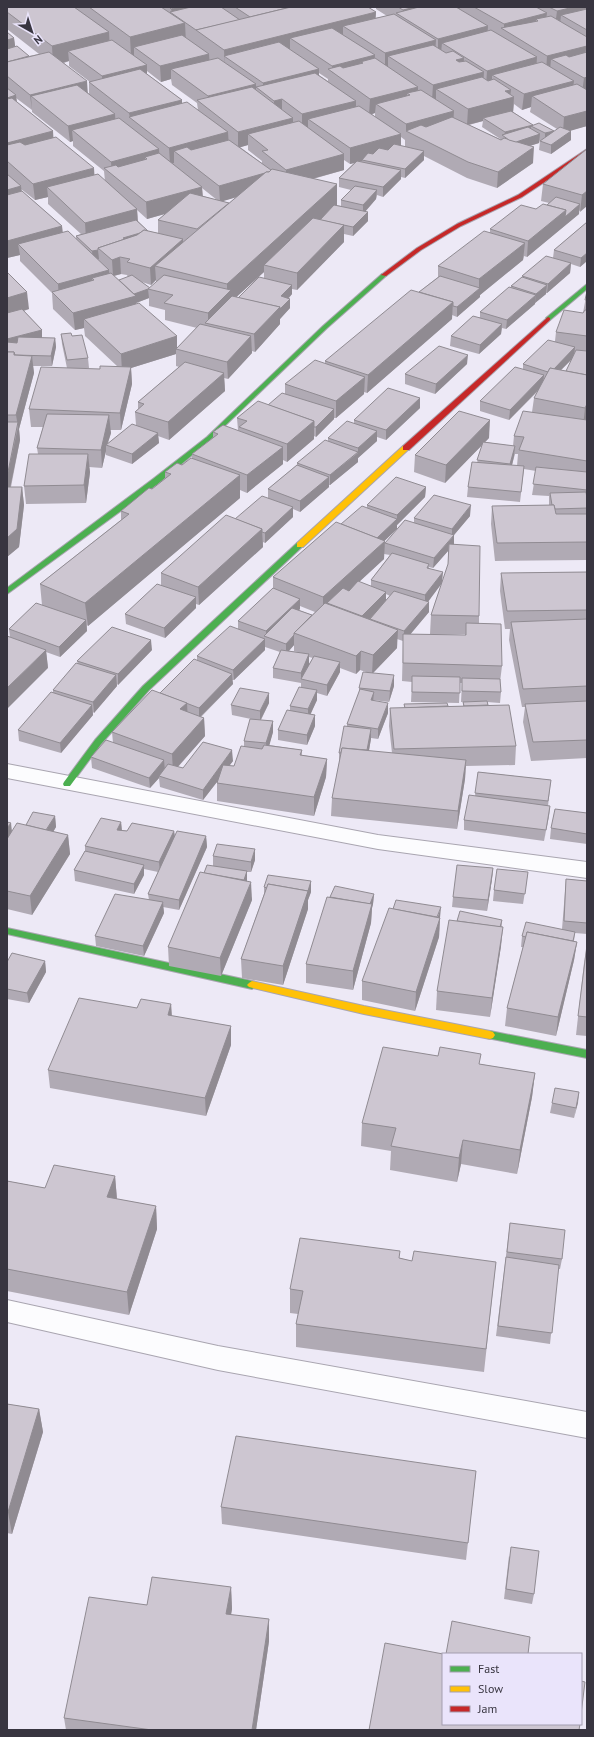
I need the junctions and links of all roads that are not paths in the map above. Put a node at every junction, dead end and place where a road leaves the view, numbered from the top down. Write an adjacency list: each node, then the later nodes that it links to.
1 (587, 152): 3 (street)
2 (587, 286): 5 (street)
3 (7, 592)
4 (7, 771): 5 (street)
5 (67, 784): 6 (street)
6 (587, 870)
7 (7, 931): 8 (street)
8 (587, 1054)
9 (7, 1311): 10 (street)
10 (587, 1425)

